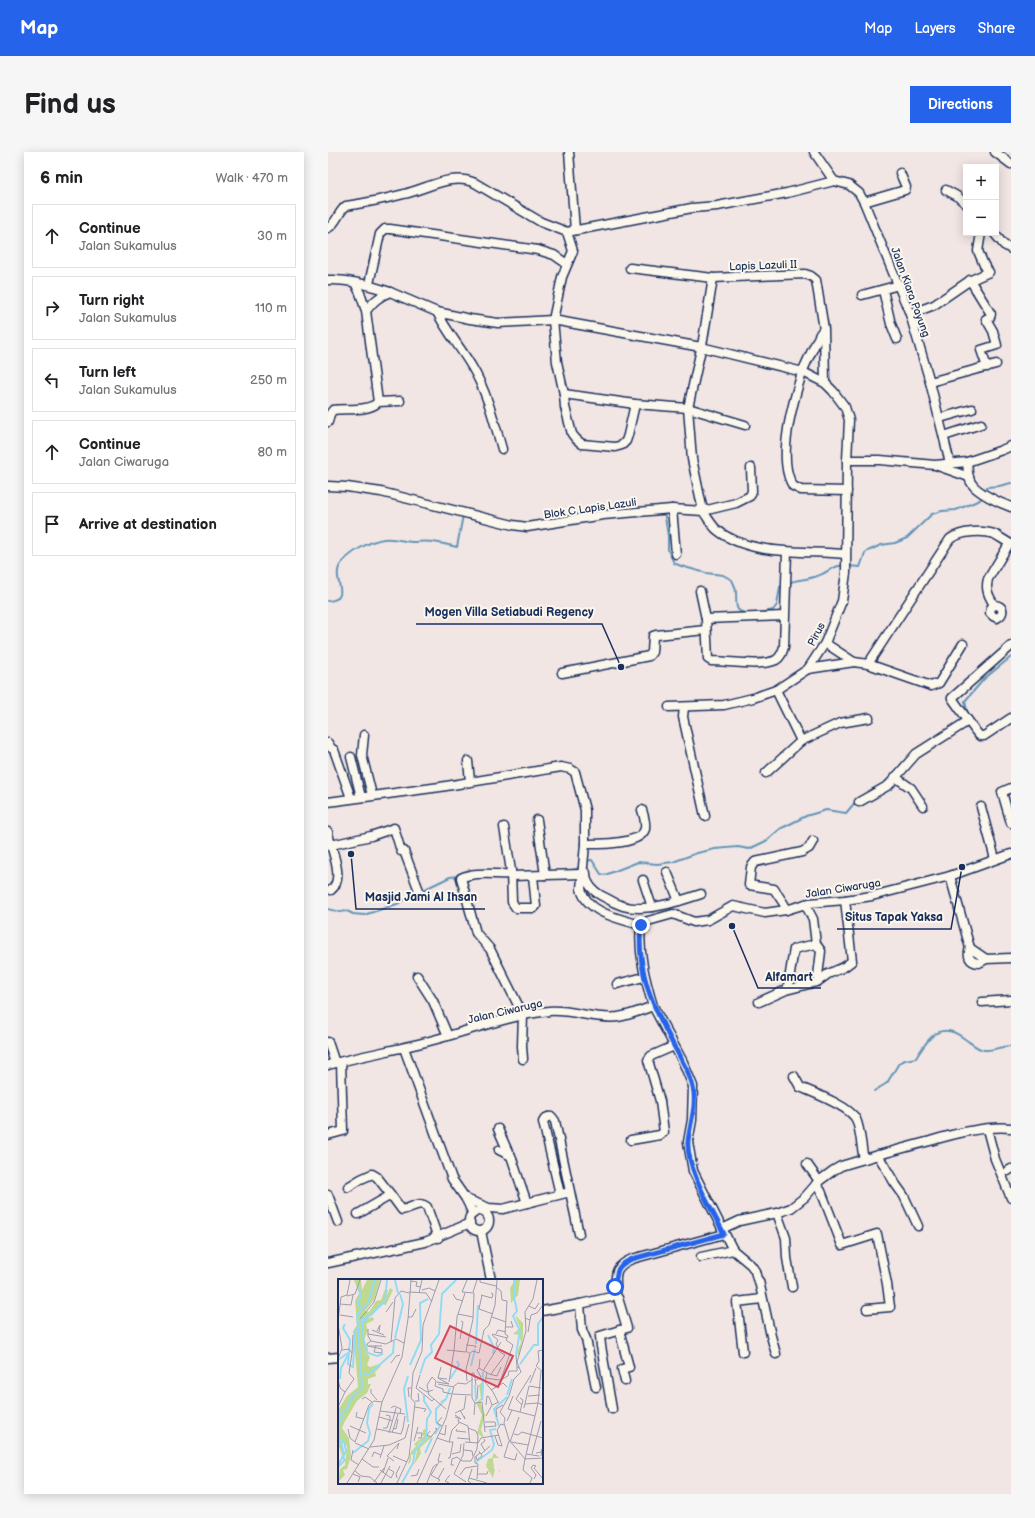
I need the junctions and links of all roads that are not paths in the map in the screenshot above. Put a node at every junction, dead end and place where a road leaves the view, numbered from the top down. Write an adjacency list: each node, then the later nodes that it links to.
1 (569, 152): 11 (street)
2 (814, 152): 6 (street)
3 (995, 152): 4 (street)
4 (1011, 164)
5 (900, 172): 9 (street)
6 (834, 181): 9 (street, Jalan Kiara Payung); 11 (street)
7 (946, 190): 8 (street)
8 (963, 201)
9 (864, 202): 23 (street, Jalan Kiara Payung)
10 (328, 228): 12 (street)
11 (575, 230): 12 (street)
12 (567, 232): 16 (street)
13 (980, 236): 20 (street)
14 (996, 236): 15 (street)
15 (1011, 250)
16 (567, 264): 22 (street); 30 (street)
17 (630, 268): 18 (street, Lapis Lazuli II)
18 (713, 278): 31 (street, Lapis Lazuli II); 33 (street)
19 (328, 280): 21 (street)
20 (970, 280): 29 (street); 35 (street)
21 (355, 283): 22 (street); 27 (street)
22 (369, 284): 25 (street)
23 (899, 285): 24 (street); 29 (street, Jalan Kiara Payung)
24 (883, 290): 26 (street); 32 (street)
25 (390, 292): 27 (street); 28 (street)
26 (862, 295)
27 (366, 311): 41 (street)
28 (437, 312): 30 (street); 52 (street)
29 (910, 314): 37 (street, Jalan Kiara Payung)
30 (553, 320): 33 (street); 39 (street)
31 (824, 329): 36 (street); 38 (street, Lapis Lazuli II)
32 (896, 339)
33 (701, 347): 36 (street); 43 (street)
34 (996, 364): 35 (street)
35 (987, 367): 37 (street)
36 (803, 372): 38 (street); 60 (street)
37 (930, 382): 46 (street, Jalan Kiara Payung)
38 (825, 383): 53 (street, Pirus)
39 (564, 394): 42 (street); 42 (street)
40 (400, 401): 41 (street)
41 (378, 402): 44 (street)
42 (635, 404): 43 (street)
43 (688, 408): 49 (street); 63 (street)
44 (330, 409): 47 (street)
45 (972, 409): 46 (street)
46 (940, 418): 50 (street, Jalan Kiara Payung)
47 (328, 422)
48 (981, 424): 50 (street)
49 (745, 425)
50 (944, 436): 55 (street, Jalan Kiara Payung)
51 (1011, 446): 54 (street)
52 (502, 449)
53 (847, 460): 56 (street); 60 (street, Pirus)
54 (967, 462): 55 (street); 58 (street)
55 (950, 463): 56 (street)
56 (935, 465): 58 (street)
57 (751, 468): 63 (street, Blok C Lapis Lazuli)
58 (970, 481): 61 (street)
59 (328, 486): 62 (street, Blok C Lapis Lazuli)
60 (848, 491): 67 (street, Pirus)
61 (1011, 507)
62 (672, 509): 63 (street, Blok C Lapis Lazuli); 66 (street)
63 (704, 511): 65 (street)
64 (1010, 544): 69 (street); 77 (street)
65 (786, 552): 67 (street); 70 (street)
66 (676, 554)
67 (845, 554): 73 (street, Pirus)
68 (700, 591): 71 (street)
69 (994, 605)
70 (784, 616): 71 (street); 72 (street)
71 (706, 619): 72 (street)
72 (706, 630): 79 (street)
73 (825, 643): 76 (street); 78 (street, Pirus)
74 (964, 644): 77 (street)
75 (1011, 646): 85 (street)
76 (854, 662): 77 (street); 78 (street)
77 (868, 664)
78 (808, 669): 80 (street, Pirus)
79 (562, 673)
80 (776, 690): 82 (street, Pirus); 87 (street)
81 (669, 707): 82 (street, Pirus)
82 (684, 707): 103 (street)
83 (869, 718): 87 (street)
84 (1011, 718): 85 (street)
85 (968, 721): 92 (street)
86 (364, 735): 95 (street)
87 (801, 741): 91 (street)
88 (328, 743): 97 (street)
89 (351, 757): 96 (street)
90 (468, 761): 93 (street)
91 (766, 773)
92 (895, 777): 99 (street); 100 (street)
93 (470, 781): 95 (street); 109 (street)
94 (1011, 788): 105 (street)
95 (372, 795): 96 (street)
96 (361, 797): 97 (street)
97 (351, 798): 98 (street)
98 (328, 802)
99 (859, 802)
100 (923, 806)
101 (981, 808): 112 (street)
102 (642, 810): 109 (street)
103 (705, 816)
104 (537, 820): 117 (street)
105 (1011, 823)
106 (504, 828): 116 (street)
107 (328, 832): 110 (street)
108 (813, 840): 128 (street)
109 (586, 844): 113 (street)
110 (331, 845): 121 (street); 122 (street)
111 (1011, 854): 112 (street, Jalan Ciwaruga)
112 (995, 859): 119 (street, Jalan Ciwaruga)
113 (583, 865): 115 (street); 127 (street)
114 (667, 872): 125 (street)
115 (582, 874): 117 (street); 129 (street)
116 (511, 875): 118 (street); 118 (street); 141 (street)
117 (545, 875): 118 (street)
118 (533, 876)
119 (950, 876): 124 (street, Jalan Ciwaruga); 131 (street)
120 (643, 880): 127 (street)
121 (331, 890)
122 (420, 893)
123 (701, 894): 125 (street)
124 (845, 900): 126 (street, Jalan Ciwaruga); 138 (street)
125 (679, 901): 127 (street)
126 (804, 904): 128 (street, Jalan Ciwaruga); 130 (street)
127 (652, 907)
128 (786, 910): 129 (street, Jalan Ciwaruga)
129 (641, 925): 134 (street)
130 (816, 944): 133 (street); 136 (street)
131 (1011, 958)
132 (417, 976): 142 (street)
133 (818, 976)
134 (644, 977): 135 (street); 140 (street)
135 (617, 984)
136 (788, 986)
137 (1011, 1000): 139 (street)
138 (758, 1002)
139 (982, 1002)
140 (653, 1006): 141 (street, Jalan Ciwaruga); 144 (street)
141 (523, 1015): 142 (street, Jalan Ciwaruga); 146 (street)
142 (448, 1036): 145 (street, Jalan Ciwaruga)
143 (328, 1042): 147 (street)
144 (674, 1046): 153 (street); 175 (street)
145 (404, 1048): 147 (street, Jalan Ciwaruga); 166 (street)
146 (523, 1059)
147 (335, 1063): 152 (street)
148 (794, 1076): 157 (street)
149 (1011, 1128): 151 (street)
150 (498, 1129): 155 (street)
151 (987, 1129): 156 (street); 165 (street)
152 (328, 1135)
153 (631, 1140)
154 (499, 1150): 155 (street)
155 (509, 1154): 167 (street)
156 (878, 1155): 157 (street); 173 (street)
157 (864, 1159): 159 (street)
158 (807, 1164): 159 (street)
159 (818, 1183): 170 (street); 186 (street)
160 (348, 1187): 164 (street)
161 (570, 1192): 162 (street); 162 (street); 176 (street)
162 (560, 1194): 167 (street)
163 (328, 1195): 171 (street)
164 (391, 1195): 168 (street); 177 (street)
165 (1011, 1198)
166 (466, 1199): 167 (street); 169 (street)
167 (527, 1203)
168 (358, 1214)
169 (473, 1214): 172 (street); 174 (street)
170 (778, 1214): 175 (street); 182 (street)
171 (338, 1222)
172 (470, 1223): 174 (street); 177 (street)
173 (918, 1226)
174 (481, 1231): 181 (street)
175 (723, 1232): 178 (street); 183 (street)
176 (579, 1234)
177 (438, 1238): 180 (street)
178 (733, 1250): 179 (street); 184 (street)
179 (701, 1257)
180 (328, 1263)
181 (491, 1279)
182 (792, 1287)
183 (614, 1293): 185 (street); 188 (street)
184 (762, 1299): 189 (street); 190 (street)
185 (580, 1304): 187 (street); 194 (street)
186 (866, 1309)
187 (543, 1311)
188 (619, 1330): 193 (street); 195 (street)
189 (743, 1352)
190 (776, 1354)
191 (338, 1357): 192 (street)
192 (328, 1358)
193 (625, 1381)
194 (596, 1387)
195 (612, 1409)

